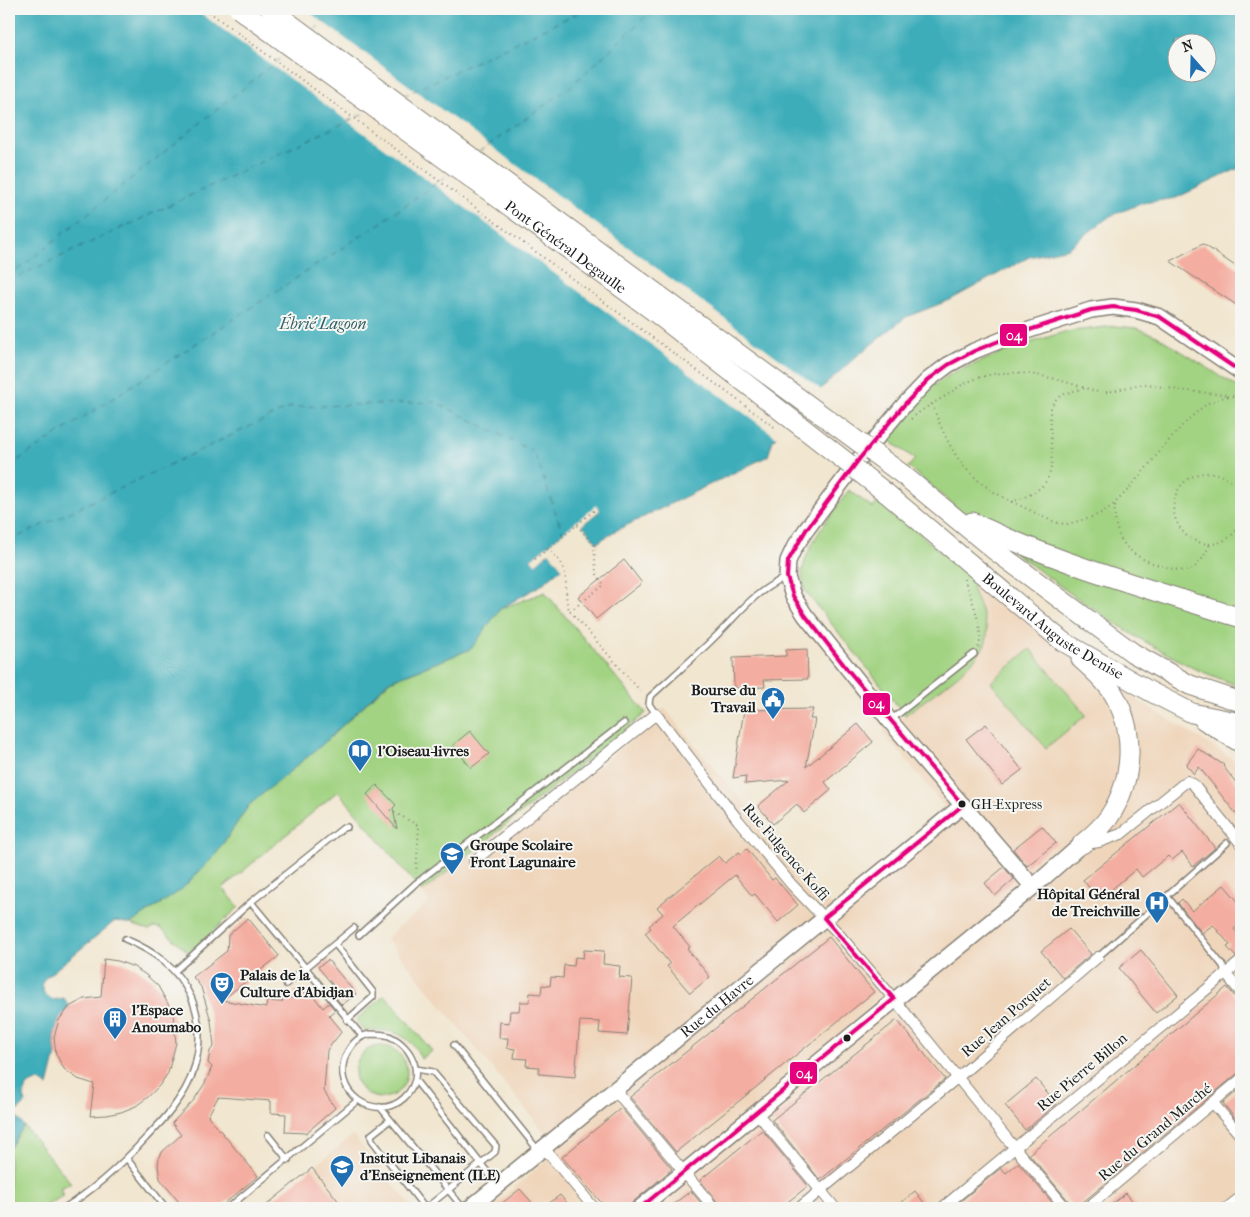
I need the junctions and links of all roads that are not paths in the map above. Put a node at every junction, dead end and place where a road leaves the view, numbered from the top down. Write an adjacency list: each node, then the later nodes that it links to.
1 (239, 9): 5 (highway, Pont Général Degaulle, bridge)
2 (270, 9): 4 (highway, Pont Général Degaulle, bridge)
3 (1241, 372): 7 (main road)
4 (902, 474): 6 (highway, Boulevard Auguste Denise)
5 (886, 493): 9 (highway, Boulevard Auguste Denise)
6 (946, 510): 8 (highway); 11 (highway, Boulevard Auguste Denise)
7 (787, 577): 13 (lane, Rue Fulgence Koffi); 14 (main road)
8 (1241, 618)
9 (1062, 641): 12 (highway, Boulevard Auguste Denise); 21 (highway)
10 (974, 654): 14 (lane)
11 (1241, 702)
12 (1192, 713): 16 (highway, Boulevard Auguste Denise); 17 (highway)
13 (656, 714): 23 (street); 27 (street, Rue Fulgence Koffi)
14 (890, 721): 18 (main road)
15 (624, 723): 29 (lane)
16 (1241, 723)
17 (1241, 743)
18 (963, 805): 24 (main road); 27 (main road, Rue du Havre)
19 (347, 827): 26 (lane)
20 (1227, 843): 25 (lane, Rue Jean Porquet)
21 (1082, 844): 22 (street); 24 (main road)
22 (1241, 844)
23 (474, 861)
24 (1033, 887): 39 (main road)
25 (1167, 896): 32 (lane, Rue Jean Porquet); 36 (lane)
26 (251, 902): 34 (lane); 35 (lane)
27 (824, 918): 39 (street, Rue Fulgence Koffi); 47 (main road, Rue du Havre)
28 (354, 928): 31 (lane)
29 (359, 935)
30 (124, 939): 35 (lane)
31 (335, 944): 34 (lane); 40 (lane)
32 (1098, 957): 44 (street, Rue Jean Porquet)
33 (1241, 961): 36 (street, Rue Pierre Billon)
34 (305, 968): 37 (lane); 40 (lane)
35 (175, 971): 57 (lane)
36 (1226, 974): 38 (street); 55 (street, Rue Pierre Billon)
37 (286, 984)
38 (1241, 993)
39 (894, 999): 44 (street, Rue Fulgence Koffi); 51 (main road)
40 (347, 1020): 41 (lane)
41 (362, 1036): 43 (lane); 48 (lane)
42 (454, 1045): 56 (lane)
43 (416, 1069): 46 (lane); 59 (lane)
44 (957, 1078): 55 (street, Rue Fulgence Koffi); 63 (street, Rue Jean Porquet)
45 (1241, 1079): 49 (street, Rue du Grand Marché)
46 (415, 1080): 50 (lane); 59 (lane)
47 (615, 1090): 56 (main road, Rue du Havre); 60 (street)
48 (358, 1100): 50 (lane); 58 (lane)
49 (1214, 1103): 54 (street); 77 (street, Rue du Grand Marché)
50 (380, 1107): 52 (lane)
51 (757, 1113): 60 (main road); 63 (street)
52 (390, 1120): 62 (lane); 62 (lane)
53 (268, 1135): 58 (lane)
54 (1241, 1136)
55 (1015, 1147): 75 (street, Rue Pierre Billon); 76 (street, Rue Fulgence Koffi)
56 (542, 1150): 61 (main road, Rue du Havre); 70 (street)
57 (127, 1159): 65 (lane); 66 (lane)
58 (288, 1160): 67 (lane)
59 (481, 1164): 61 (lane); 62 (lane)
60 (684, 1172): 71 (main road); 72 (street)
61 (498, 1185): 69 (main road, Rue du Havre)
62 (448, 1190): 68 (lane)
63 (821, 1190): 73 (street, Rue Jean Porquet); 74 (street)
64 (1241, 1196): 78 (street)
65 (64, 1208)
66 (166, 1208)
67 (228, 1208)
68 (462, 1208)
69 (470, 1208)
70 (594, 1208)
71 (640, 1208)
72 (714, 1208)
73 (799, 1208)
74 (835, 1208)
75 (942, 1208)
76 (1066, 1208)
77 (1087, 1208)
78 (1227, 1208)

